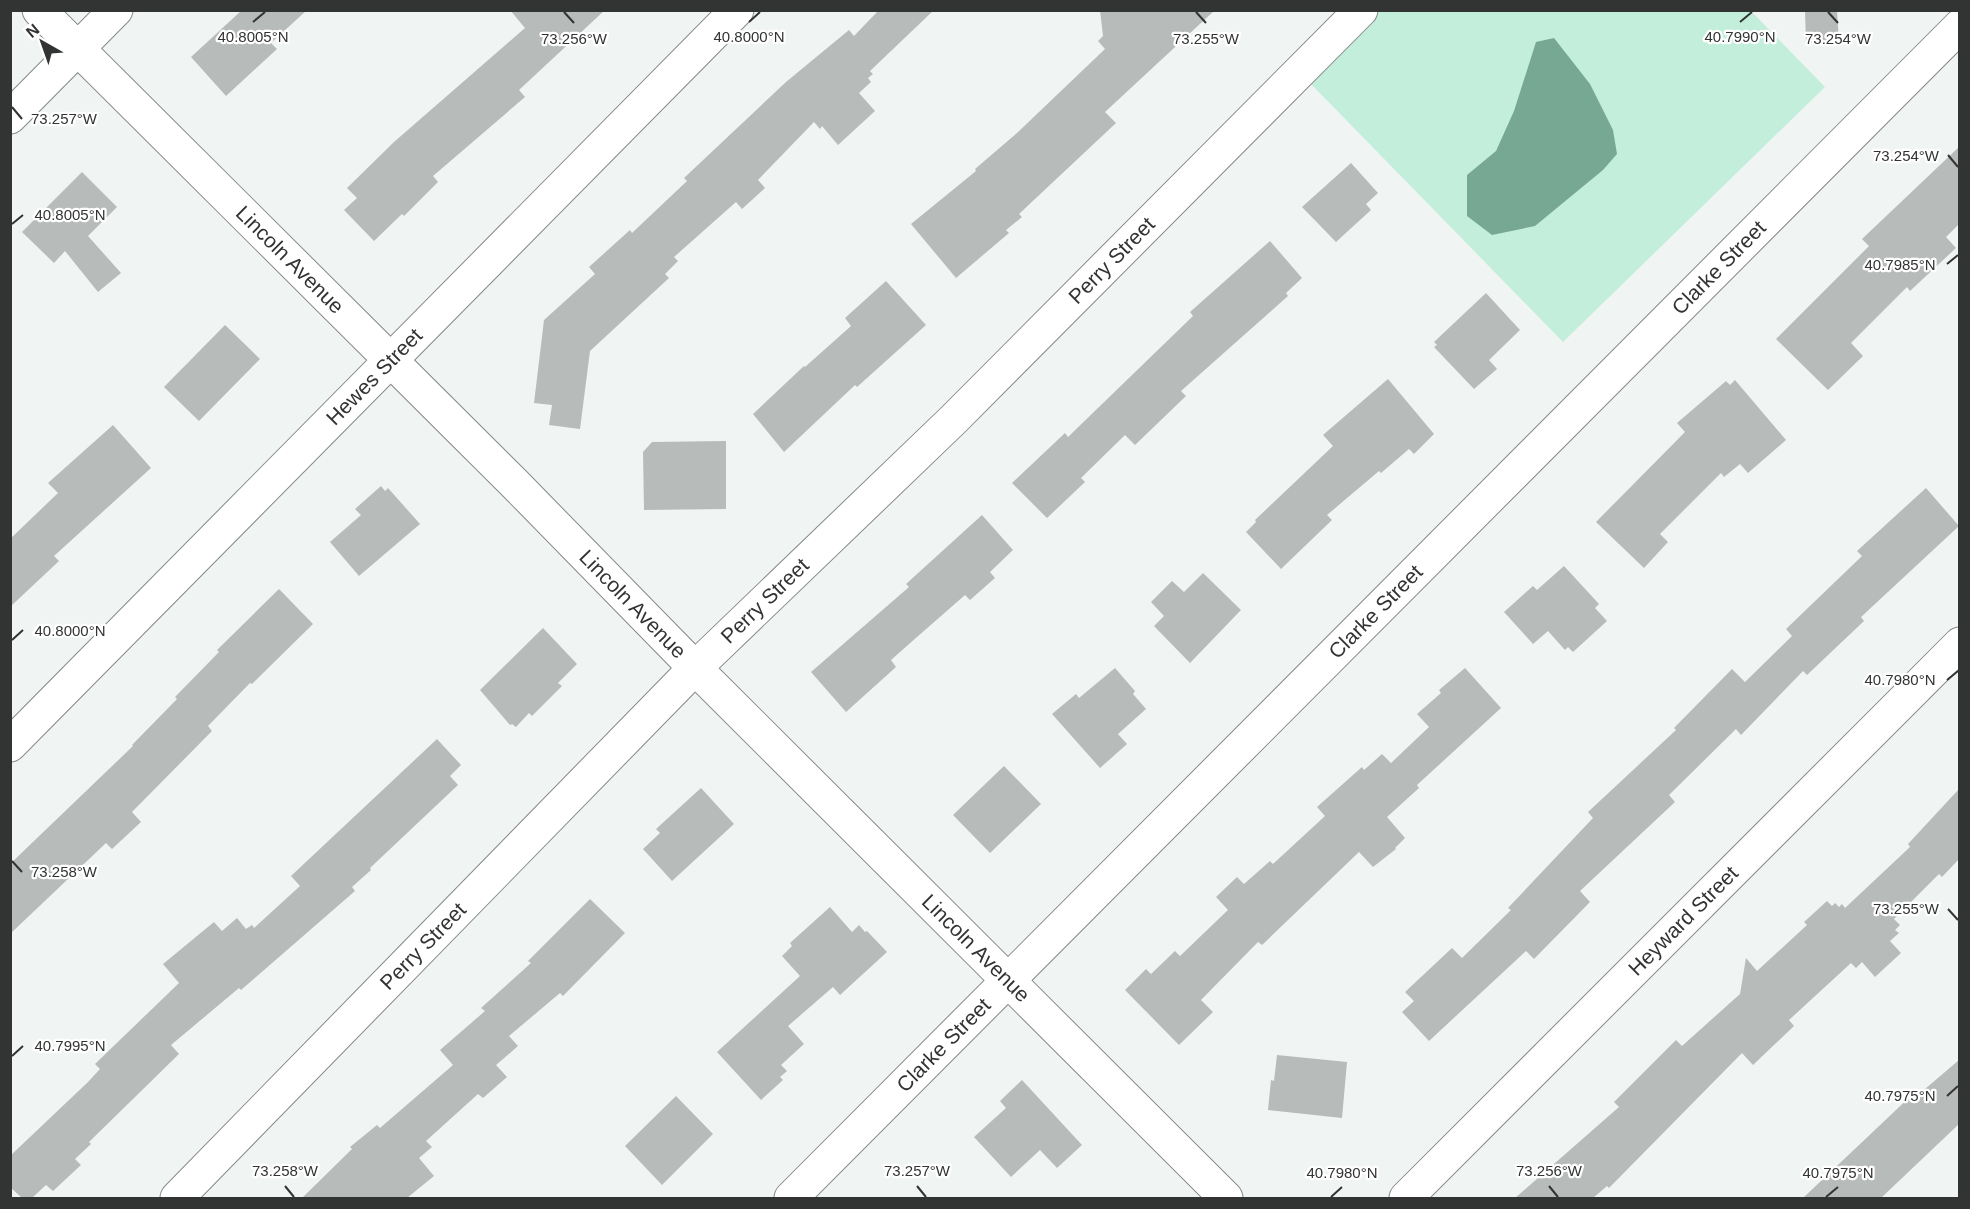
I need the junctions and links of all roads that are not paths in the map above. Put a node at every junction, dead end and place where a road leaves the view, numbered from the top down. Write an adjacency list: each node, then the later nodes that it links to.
1 (39, 10): 6 (street, Lincoln Avenue)
2 (116, 10): 6 (street)
3 (737, 10): 8 (street, Hewes Street)
4 (1361, 10): 10 (street, Perry Street)
5 (1959, 26): 12 (street, Clarke Street)
6 (77, 49): 7 (street); 8 (street, Lincoln Avenue)
7 (10, 117)
8 (390, 361): 10 (street, Lincoln Avenue); 11 (street, Hewes Street)
9 (1959, 644): 16 (street, Heyward Street)
10 (695, 668): 12 (street, Lincoln Avenue); 13 (street, Perry Street)
11 (10, 745)
12 (1007, 980): 14 (street, Clarke Street); 15 (street, Lincoln Avenue)
13 (177, 1198)
14 (791, 1198)
15 (1226, 1198)
16 (1406, 1198)

